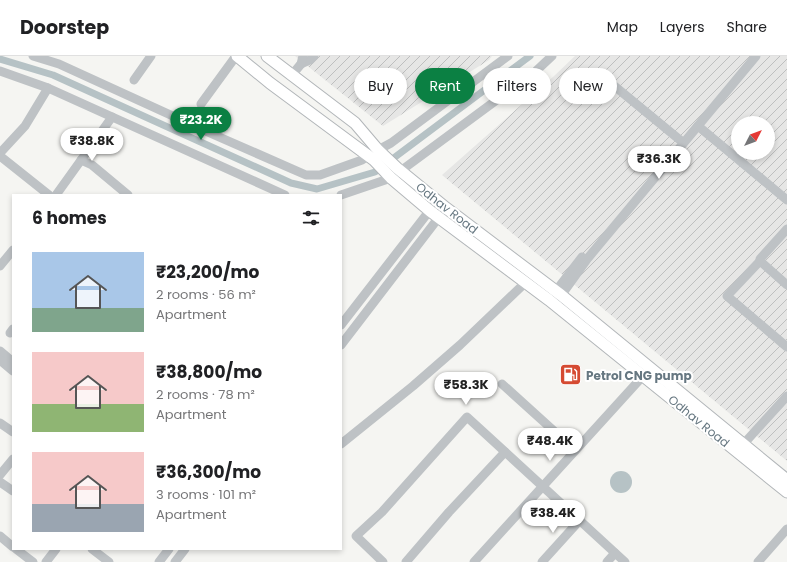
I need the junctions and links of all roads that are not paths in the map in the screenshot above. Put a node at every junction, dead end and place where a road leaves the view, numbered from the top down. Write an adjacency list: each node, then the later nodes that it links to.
1 (33, 56): 21 (street)
2 (151, 56): 13 (street)
3 (237, 56): 16 (street); 21 (main road)
4 (267, 56): 12 (main road)
5 (314, 56): 10 (street)
6 (508, 56): 21 (street)
7 (552, 56): 23 (street)
8 (749, 56): 19 (street)
9 (756, 56): 18 (street)
10 (302, 60): 12 (street)
11 (0, 71): 14 (street)
12 (291, 76): 21 (main road)
13 (134, 80)
14 (48, 88): 17 (street); 20 (street)
15 (617, 88): 19 (street)
16 (200, 104)
17 (112, 117): 22 (street); 27 (street)
18 (698, 126): 29 (street); 40 (street)
19 (680, 140): 40 (street)
20 (0, 155): 24 (street)
21 (376, 155): 23 (main road)
22 (81, 160): 25 (street); 26 (street)
23 (396, 172): 28 (street); 30 (main road, Odhav Road); 32 (main road, Odhav Road)
24 (48, 194)
25 (57, 194)
26 (127, 194)
27 (283, 194)
28 (342, 195)
29 (787, 200)
30 (438, 201): 31 (main road, Odhav Road); 32 (street)
31 (446, 208): 33 (street); 40 (main road, Odhav Road)
32 (430, 211): 33 (main road, Odhav Road); 41 (street)
33 (440, 218): 38 (main road, Odhav Road); 42 (street)
34 (787, 229): 36 (street)
35 (12, 251): 37 (street)
36 (760, 261): 39 (street); 43 (street)
37 (0, 266)
38 (525, 283): 40 (main road, Odhav Road); 53 (street)
39 (787, 285)
40 (555, 298): 48 (main road, Odhav Road); 54 (main road, Odhav Road)
41 (342, 324)
42 (342, 344)
43 (787, 347)
44 (0, 350): 46 (street)
45 (0, 360): 47 (street)
46 (12, 361)
47 (12, 370)
48 (643, 376): 54 (main road, Odhav Road); 55 (street)
49 (502, 384): 55 (street)
50 (787, 396): 54 (street)
51 (0, 423): 52 (street)
52 (12, 431)
53 (342, 443)
54 (740, 448): 59 (main road, Odhav Road); 63 (main road, Odhav Road)
55 (576, 450): 61 (street)
56 (504, 452): 61 (street); 79 (street); 80 (street)
57 (12, 460): 58 (street)
58 (0, 475)
59 (787, 480)
60 (0, 482): 62 (street)
61 (542, 486): 64 (street); 81 (street)
62 (12, 491)
63 (787, 492)
64 (580, 520): 73 (street); 82 (street)
65 (787, 529): 85 (street)
66 (0, 536): 67 (street)
67 (12, 545)
68 (17, 550): 74 (street)
69 (55, 550): 75 (street)
70 (93, 550): 76 (street)
71 (168, 550): 77 (street)
72 (184, 550): 78 (street)
73 (615, 553): 83 (street); 84 (street)
74 (33, 562)
75 (46, 562)
76 (109, 562)
77 (159, 562)
78 (175, 562)
79 (383, 562)
80 (406, 562)
81 (474, 562)
82 (542, 562)
83 (607, 562)
84 (625, 562)
85 (758, 562)

